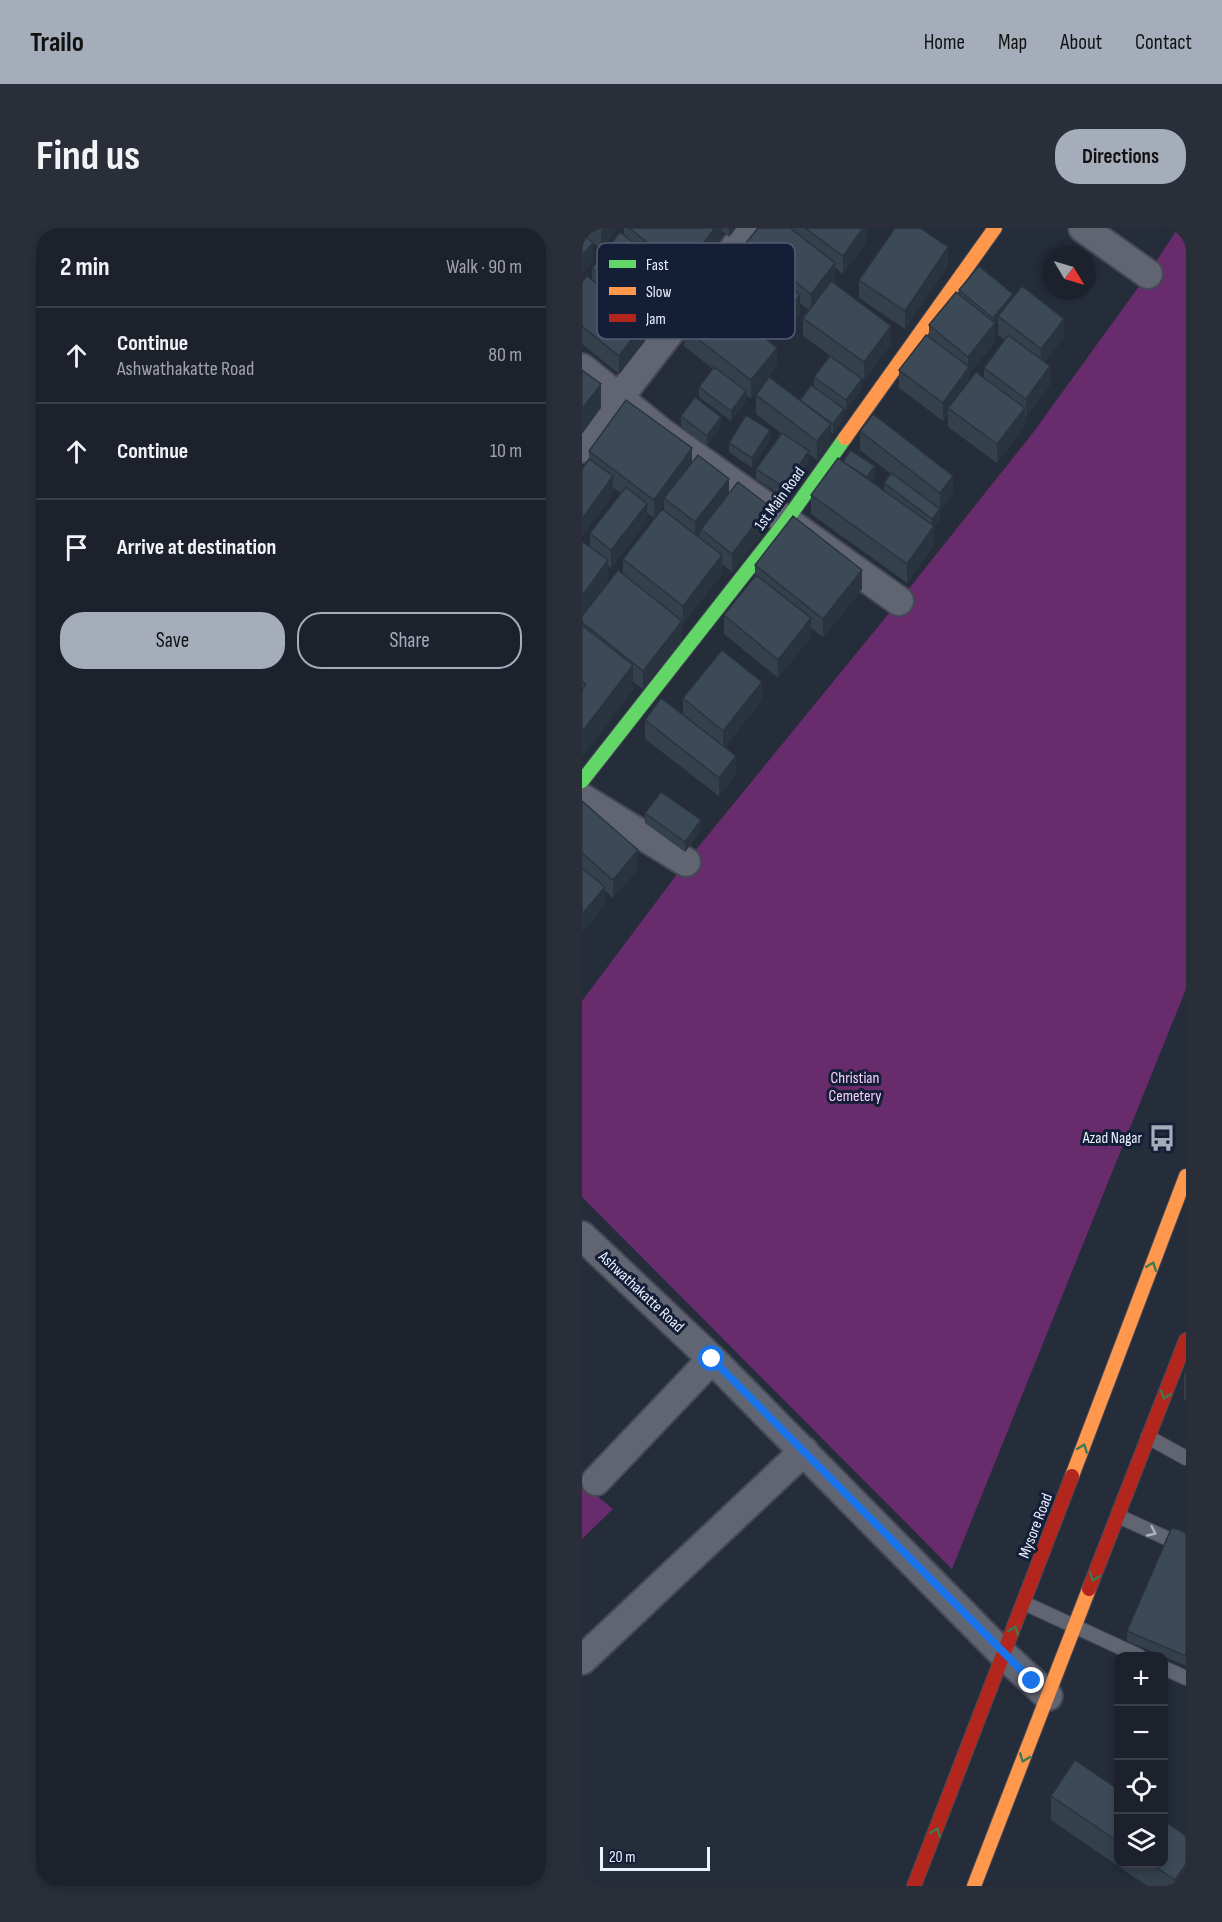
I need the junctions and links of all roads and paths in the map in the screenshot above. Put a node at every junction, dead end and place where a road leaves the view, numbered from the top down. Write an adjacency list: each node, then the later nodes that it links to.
1 (750, 228): 4 (street)
2 (994, 228): 10 (main road, 1st Main Road)
3 (1083, 228): 5 (street)
4 (738, 243)
5 (1148, 274)
6 (664, 339): 8 (street)
7 (582, 368): 8 (street)
8 (618, 399): 9 (street); 10 (street)
9 (582, 448)
10 (786, 521): 11 (street); 12 (main road, 1st Main Road)
11 (899, 601)
12 (582, 781)
13 (582, 798): 14 (street)
14 (686, 862)
15 (1186, 1176): 25 (main road, Mysore Road, one-way to 15)
16 (582, 1236): 18 (street, Ashwathakatte Road)
17 (1186, 1340): 19 (main road, one-way to 19)
18 (712, 1359): 20 (street, Ashwathakatte Road); 22 (street)
19 (1148, 1437): 21 (lane); 23 (main road)
20 (804, 1451): 28 (street, Ashwathakatte Road); 29 (street)
21 (1186, 1458)
22 (596, 1481)
23 (1118, 1516): 24 (lane, one-way to 24); 26 (main road, one-way to 26)
24 (1186, 1547)
25 (1024, 1603): 26 (lane); 28 (main road, Mysore Road, one-way to 25)
26 (1075, 1627): 27 (lane); 32 (main road)
27 (1130, 1652)
28 (1004, 1655): 32 (street, Ashwathakatte Road); 34 (main road, Mysore Road, one-way to 28)
29 (582, 1660)
30 (1168, 1670): 31 (lane)
31 (1186, 1678)
32 (1048, 1696): 33 (main road, one-way to 33)
33 (978, 1884)
34 (914, 1886)

